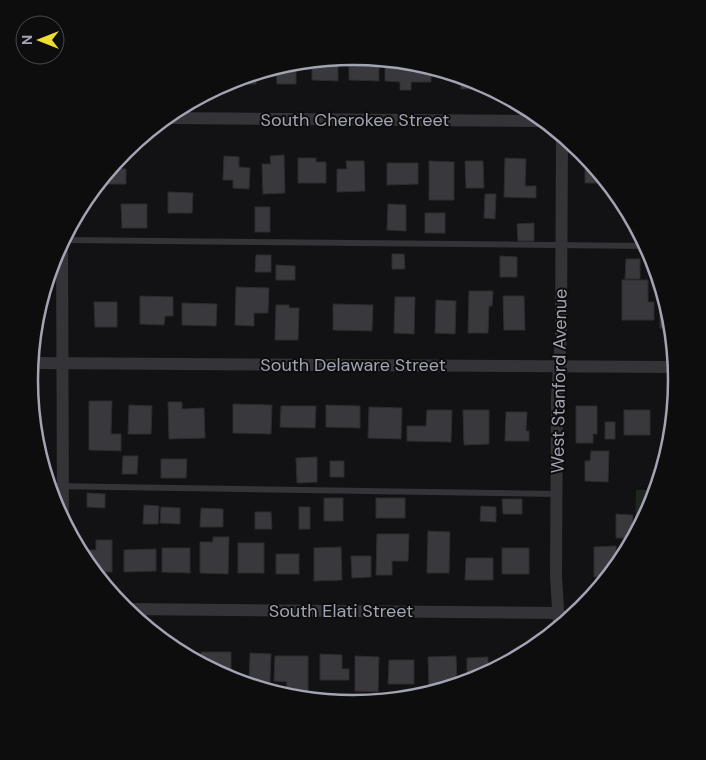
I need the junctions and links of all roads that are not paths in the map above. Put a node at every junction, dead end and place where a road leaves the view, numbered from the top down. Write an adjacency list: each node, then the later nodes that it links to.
1 (178, 118): 2 (street, South Cherokee Street)
2 (532, 121)
3 (562, 144): 5 (street, West Stanford Avenue)
4 (70, 241): 5 (lane)
5 (561, 246): 6 (lane); 10 (street, West Stanford Avenue)
6 (639, 246)
7 (63, 257): 9 (street)
8 (38, 363): 9 (street, South Delaware Street)
9 (62, 363): 10 (street, South Delaware Street); 13 (street)
10 (559, 366): 11 (street, South Delaware Street); 14 (street, West Stanford Avenue)
11 (668, 367)
12 (56, 486): 13 (lane)
13 (63, 486): 14 (lane); 15 (street)
14 (557, 494): 17 (street, West Stanford Avenue)
15 (63, 503)
16 (137, 609): 17 (street, South Elati Street)
17 (559, 619)

